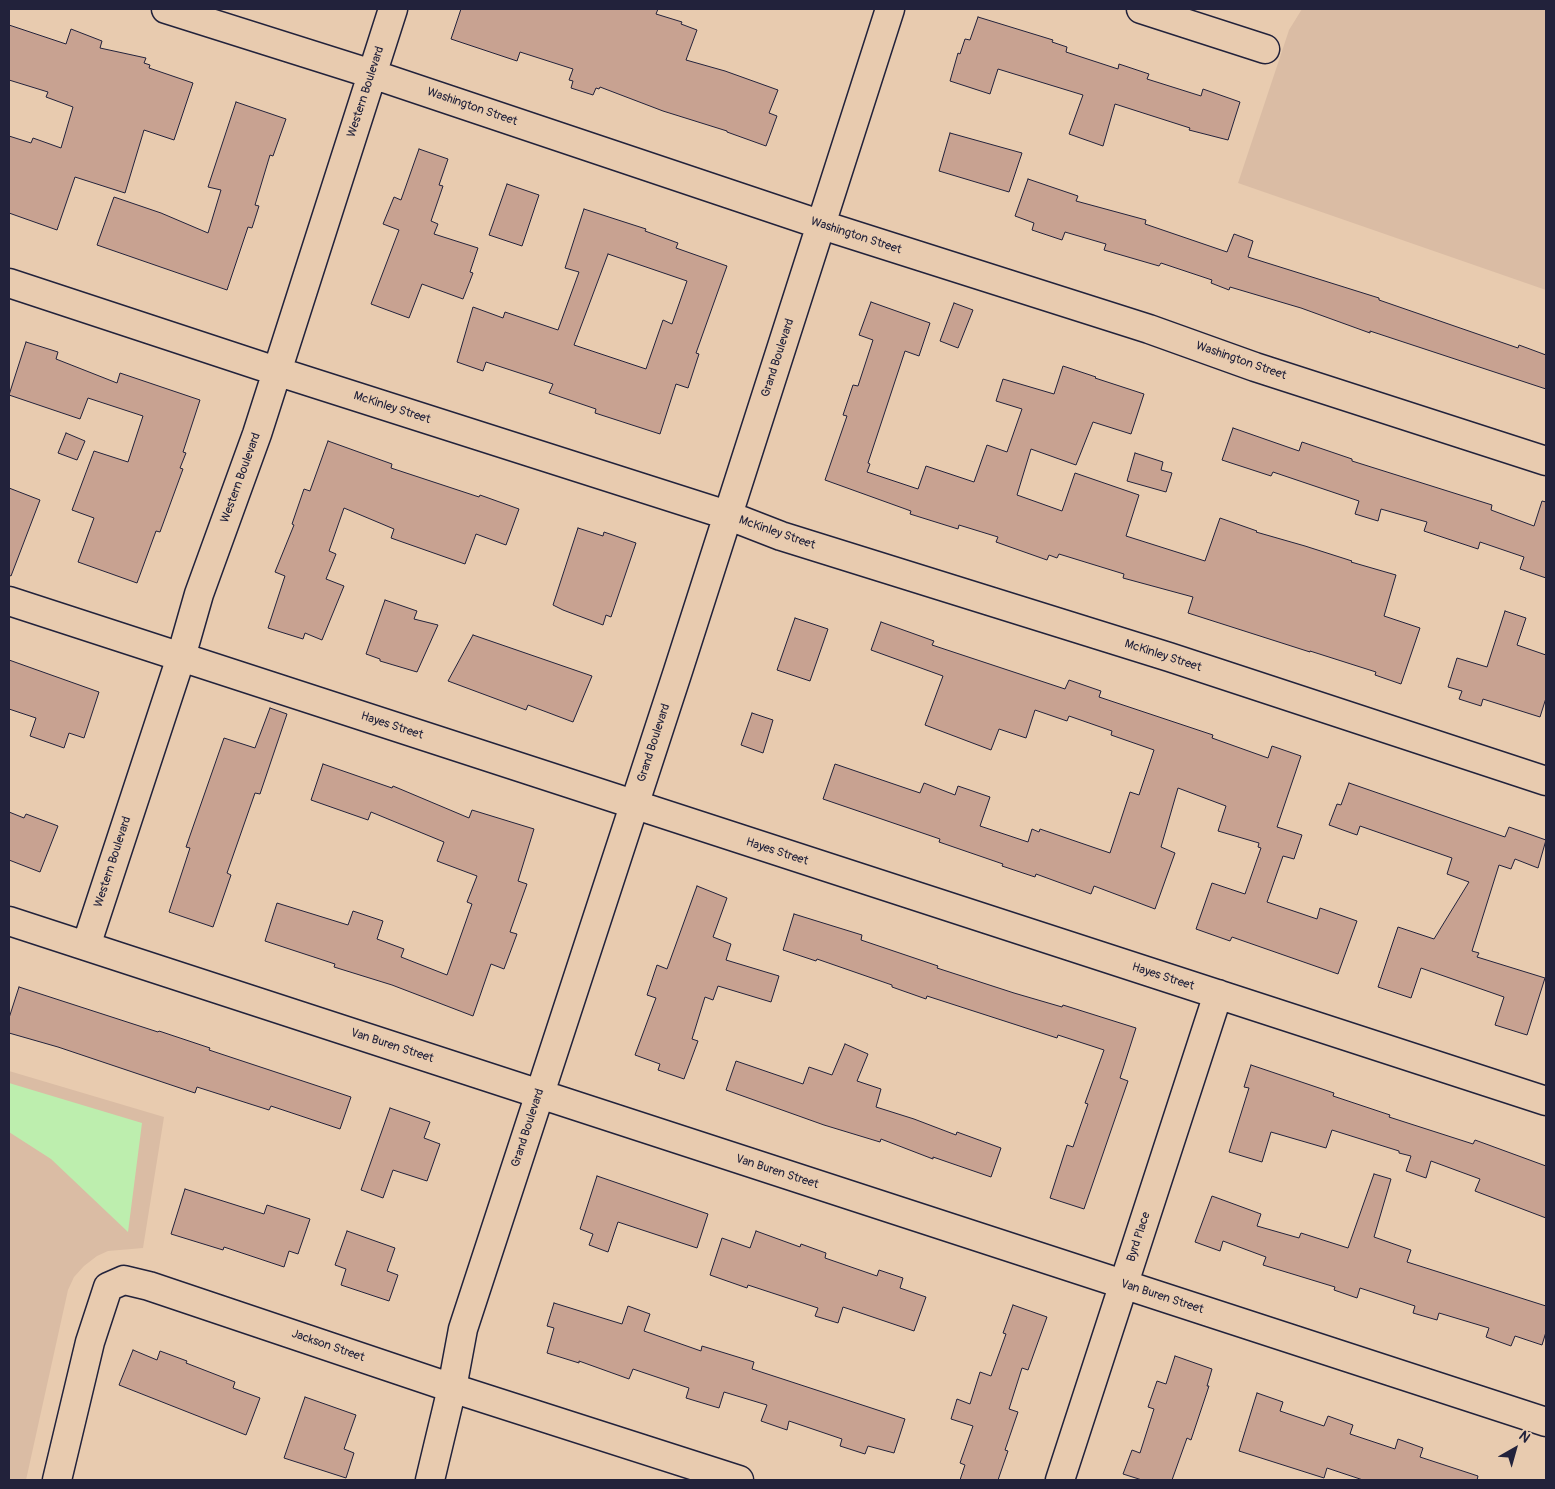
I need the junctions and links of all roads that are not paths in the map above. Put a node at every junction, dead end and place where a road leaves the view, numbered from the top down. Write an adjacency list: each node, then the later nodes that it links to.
1 (166, 9): 6 (street, Washington Street)
2 (392, 9): 6 (street, Western Boulevard)
3 (890, 9): 7 (street, Grand Boulevard)
4 (1141, 9): 5 (street)
5 (1265, 49)
6 (372, 74): 7 (street, Washington Street); 9 (street, Western Boulevard)
7 (822, 225): 10 (street, Washington Street); 11 (street, Grand Boulevard)
8 (9, 282): 9 (street, McKinley Street)
9 (276, 371): 11 (street, McKinley Street); 13 (street, Western Boulevard)
10 (1546, 462)
11 (727, 515): 14 (street, McKinley Street); 15 (street, Grand Boulevard)
12 (9, 602): 13 (street, Hayes Street)
13 (180, 657): 15 (street, Hayes Street); 17 (street, Western Boulevard)
14 (1546, 781)
15 (633, 806): 18 (street, Hayes Street); 19 (street, Grand Boulevard)
16 (9, 921): 17 (street, Van Buren Street)
17 (86, 946): 19 (street, Van Buren Street)
18 (1218, 994): 20 (street, Hayes Street); 21 (street, Byrd Place)
19 (540, 1094): 21 (street, Van Buren Street); 22 (street, Grand Boulevard)
20 (1546, 1101)
21 (1124, 1284): 23 (street, Van Buren Street); 27 (street, Byrd Place)
22 (452, 1388): 24 (street, Jackson Street); 25 (street, Grand Boulevard); 26 (street, Jackson Street)
23 (1546, 1422)
24 (57, 1480)
25 (430, 1480)
26 (739, 1480)
27 (1060, 1480)

